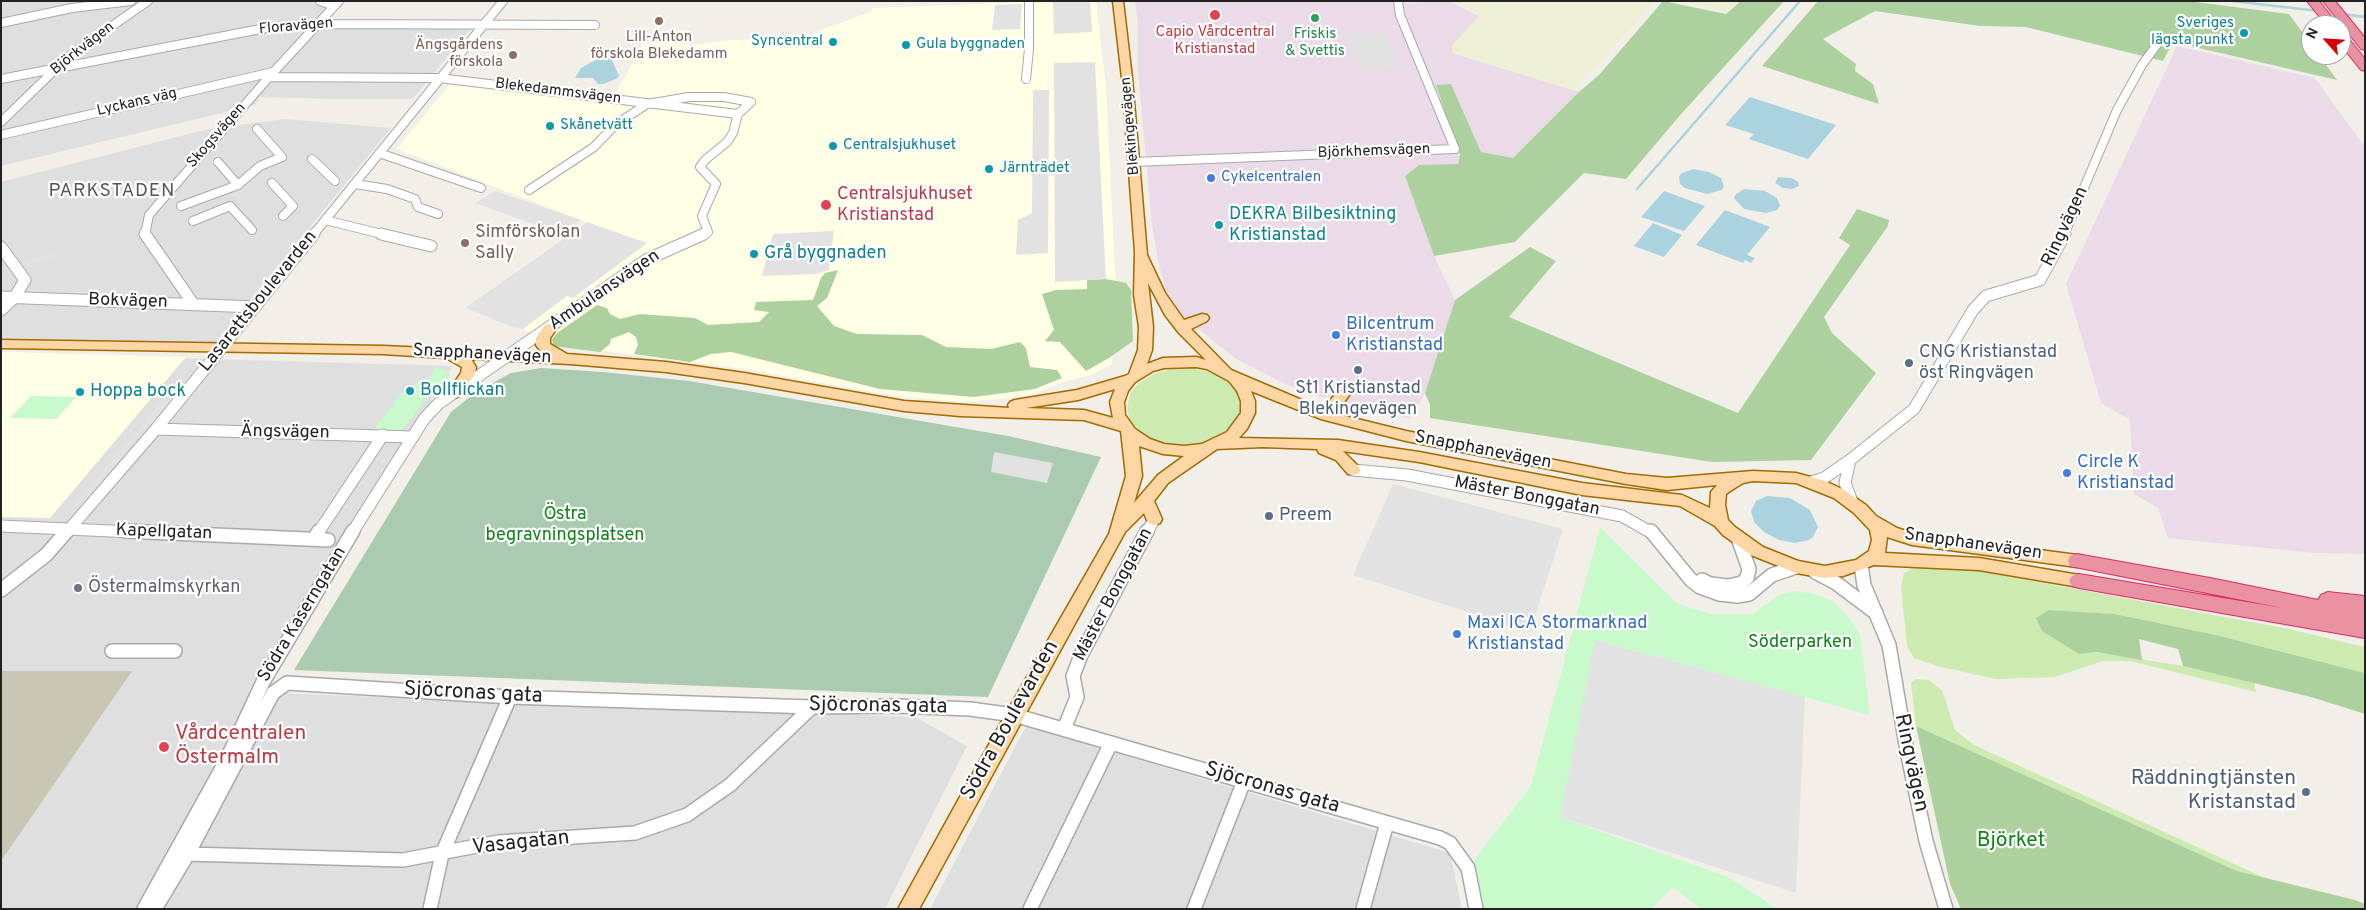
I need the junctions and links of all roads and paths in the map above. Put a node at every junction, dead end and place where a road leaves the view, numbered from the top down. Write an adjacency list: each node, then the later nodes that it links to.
1 (132, 1): 12 (street)
2 (148, 1): 19 (street, Björkvägen)
3 (320, 1): 9 (street)
4 (504, 1): 14 (street, Lasarettsboulevarden)
5 (1028, 1): 23 (street)
6 (1118, 1): 33 (main road, Blekingevägen)
7 (1398, 1): 33 (street, Björkhemsvägen)
8 (2315, 3): 11 (highway)
9 (337, 4): 13 (street, Skogsvägen)
10 (2331, 4): 17 (highway)
11 (2324, 15)
12 (1, 23)
13 (318, 24): 14 (street, Floravägen); 19 (street, Floravägen); 21 (street, Skogsvägen)
14 (485, 24): 15 (street, Floravägen); 22 (street, Lasarettsboulevarden)
15 (595, 25)
16 (2161, 39): 75 (street, Ringvägen)
17 (2365, 46)
18 (2351, 50): 20 (highway)
19 (57, 67): 24 (street, Floravägen); 27 (street, Björkvägen)
20 (2365, 67)
21 (271, 75): 22 (street, Lyckans väg); 29 (street, Lyckans väg); 52 (street, Skogsvägen)
22 (439, 78): 25 (street, Blekedammsvägen); 30 (street, Lasarettsboulevarden)
23 (1026, 79)
24 (1, 80)
25 (647, 104): 26 (street, Blekedammsvägen); 26 (street, Blekedammsvägen); 39 (street)
26 (738, 114): 46 (street, Blekedammsvägen)
27 (1, 122)
28 (257, 129): 37 (street)
29 (1, 135)
30 (379, 153): 36 (street, Lasarettsboulevarden); 38 (street)
31 (312, 159): 34 (street)
32 (218, 162): 37 (street)
33 (1134, 162): 49 (main road, Blekingevägen)
34 (335, 181)
35 (272, 183): 42 (street)
36 (355, 184): 41 (street); 43 (street, Lasarettsboulevarden)
37 (238, 185): 40 (street)
38 (481, 188)
39 (529, 190)
40 (181, 206)
41 (438, 214)
42 (283, 216)
43 (325, 220): 47 (street); 53 (street, Lasarettsboulevarden)
44 (193, 221): 45 (street)
45 (252, 230)
46 (708, 232): 56 (street, Ambulansvägen)
47 (431, 246)
48 (1, 247): 51 (street)
49 (1141, 252): 57 (main road, Blekingevägen); 64 (main road, Blekingevägen)
50 (1, 297): 51 (street, Bokvägen)
51 (14, 298): 52 (street, Bokvägen); 54 (street)
52 (194, 305): 53 (street, Bokvägen)
53 (255, 307): 59 (street, Lasarettsboulevarden)
54 (1, 310)
55 (1202, 318): 57 (main road)
56 (550, 328): 61 (street, Ambulansvägen); 62 (main road)
57 (1184, 330): 63 (main road, Blekingevägen)
58 (1, 344): 59 (main road, Snapphanevägen)
59 (221, 349): 60 (main road, Snapphanevägen); 69 (street, Lasarettsboulevarden)
60 (446, 353): 61 (main road, Snapphanevägen); 65 (main road)
61 (506, 356): 62 (main road, Snapphanevägen); 65 (street, Södra Kaserngatan)
62 (570, 359): 67 (main road, Snapphanevägen)
63 (1230, 375): 64 (main road); 68 (main road, Snapphanevägen); 74 (main road)
64 (1133, 377): 67 (main road, Snapphanevägen); 70 (main road)
65 (454, 393): 72 (street, Södra Kaserngatan)
66 (1343, 394): 68 (main road)
67 (960, 411): 70 (main road, Snapphanevägen)
68 (1326, 415): 77 (main road, Snapphanevägen)
69 (156, 429): 71 (street, Ängsvägen); 85 (street, Lasarettsboulevarden)
70 (1128, 430): 74 (main road); 86 (main road, Södra Boulevarden)
71 (383, 435): 72 (street, Ängsvägen); 88 (street)
72 (413, 437): 116 (street, Södra Kaserngatan)
73 (1291, 442): 74 (main road, Snapphanevägen); 76 (main road); 83 (main road, Snapphanevägen)
74 (1210, 447): 79 (main road, Södra Boulevarden)
75 (1850, 460): 78 (street, Ringvägen); 80 (street)
76 (1353, 470): 93 (street, Mäster Bonggatan)
77 (1739, 478): 78 (main road, Snapphanevägen); 83 (main road)
78 (1811, 482): 80 (main road, Snapphanevägen)
79 (1146, 501): 81 (main road); 86 (main road, Södra Boulevarden)
80 (1853, 504): 82 (main road, Snapphanevägen)
81 (1154, 518): 110 (street, Mäster Bonggatan)
82 (1872, 521): 90 (main road, Snapphanevägen); 91 (main road)
83 (1722, 522): 87 (main road, Snapphanevägen)
84 (1, 526): 85 (street, Kapellgatan)
85 (70, 530): 88 (street, Kapellgatan); 97 (street, Lasarettsboulevarden)
86 (1117, 534): 109 (main road, Södra Boulevarden)
87 (1738, 538): 92 (main road, Snapphanevägen); 93 (street, Mäster Bonggatan)
88 (314, 539): 89 (street, Kapellgatan)
89 (328, 540)
90 (2077, 561): 96 (highway)
91 (1866, 562): 94 (main road, Snapphanevägen); 95 (main road, Snapphanevägen); 100 (street, Ringvägen)
92 (1796, 567): 93 (street, Mäster Bonggatan); 94 (main road, Snapphanevägen)
93 (1681, 568)
94 (1813, 571): 100 (street, Ringvägen)
95 (2079, 581): 99 (highway)
96 (2210, 585): 98 (highway); 101 (highway)
97 (1, 590)
98 (2365, 604)
99 (2240, 610): 102 (highway); 103 (highway)
100 (1879, 616): 124 (street, Ringvägen)
101 (2365, 618)
102 (2365, 630)
103 (2365, 639)
104 (175, 651): 105 (street)
105 (112, 652)
106 (287, 683): 107 (street, Sjöcronas gata); 114 (street, Södra Kaserngatan)
107 (510, 697): 108 (street, Sjöcronas gata); 115 (street)
108 (812, 707): 109 (street, Sjöcronas gata); 115 (street, Vasagatan)
109 (1014, 714): 110 (street, Sjöcronas gata); 119 (main road, Södra Boulevarden)
110 (1064, 729): 111 (street, Sjöcronas gata)
111 (1112, 743): 112 (street, Sjöcronas gata); 120 (street)
112 (1244, 781): 113 (street, Sjöcronas gata); 121 (street)
113 (1387, 823): 122 (street); 123 (street, Sjöcronas gata)
114 (188, 854): 115 (street, Vasagatan); 117 (street, Södra Kaserngatan)
115 (442, 854): 118 (street)
116 (144, 909)
117 (156, 909)
118 (430, 909)
119 (908, 909)
120 (1030, 909)
121 (1194, 909)
122 (1363, 909)
123 (1476, 909)
124 (1946, 909)

